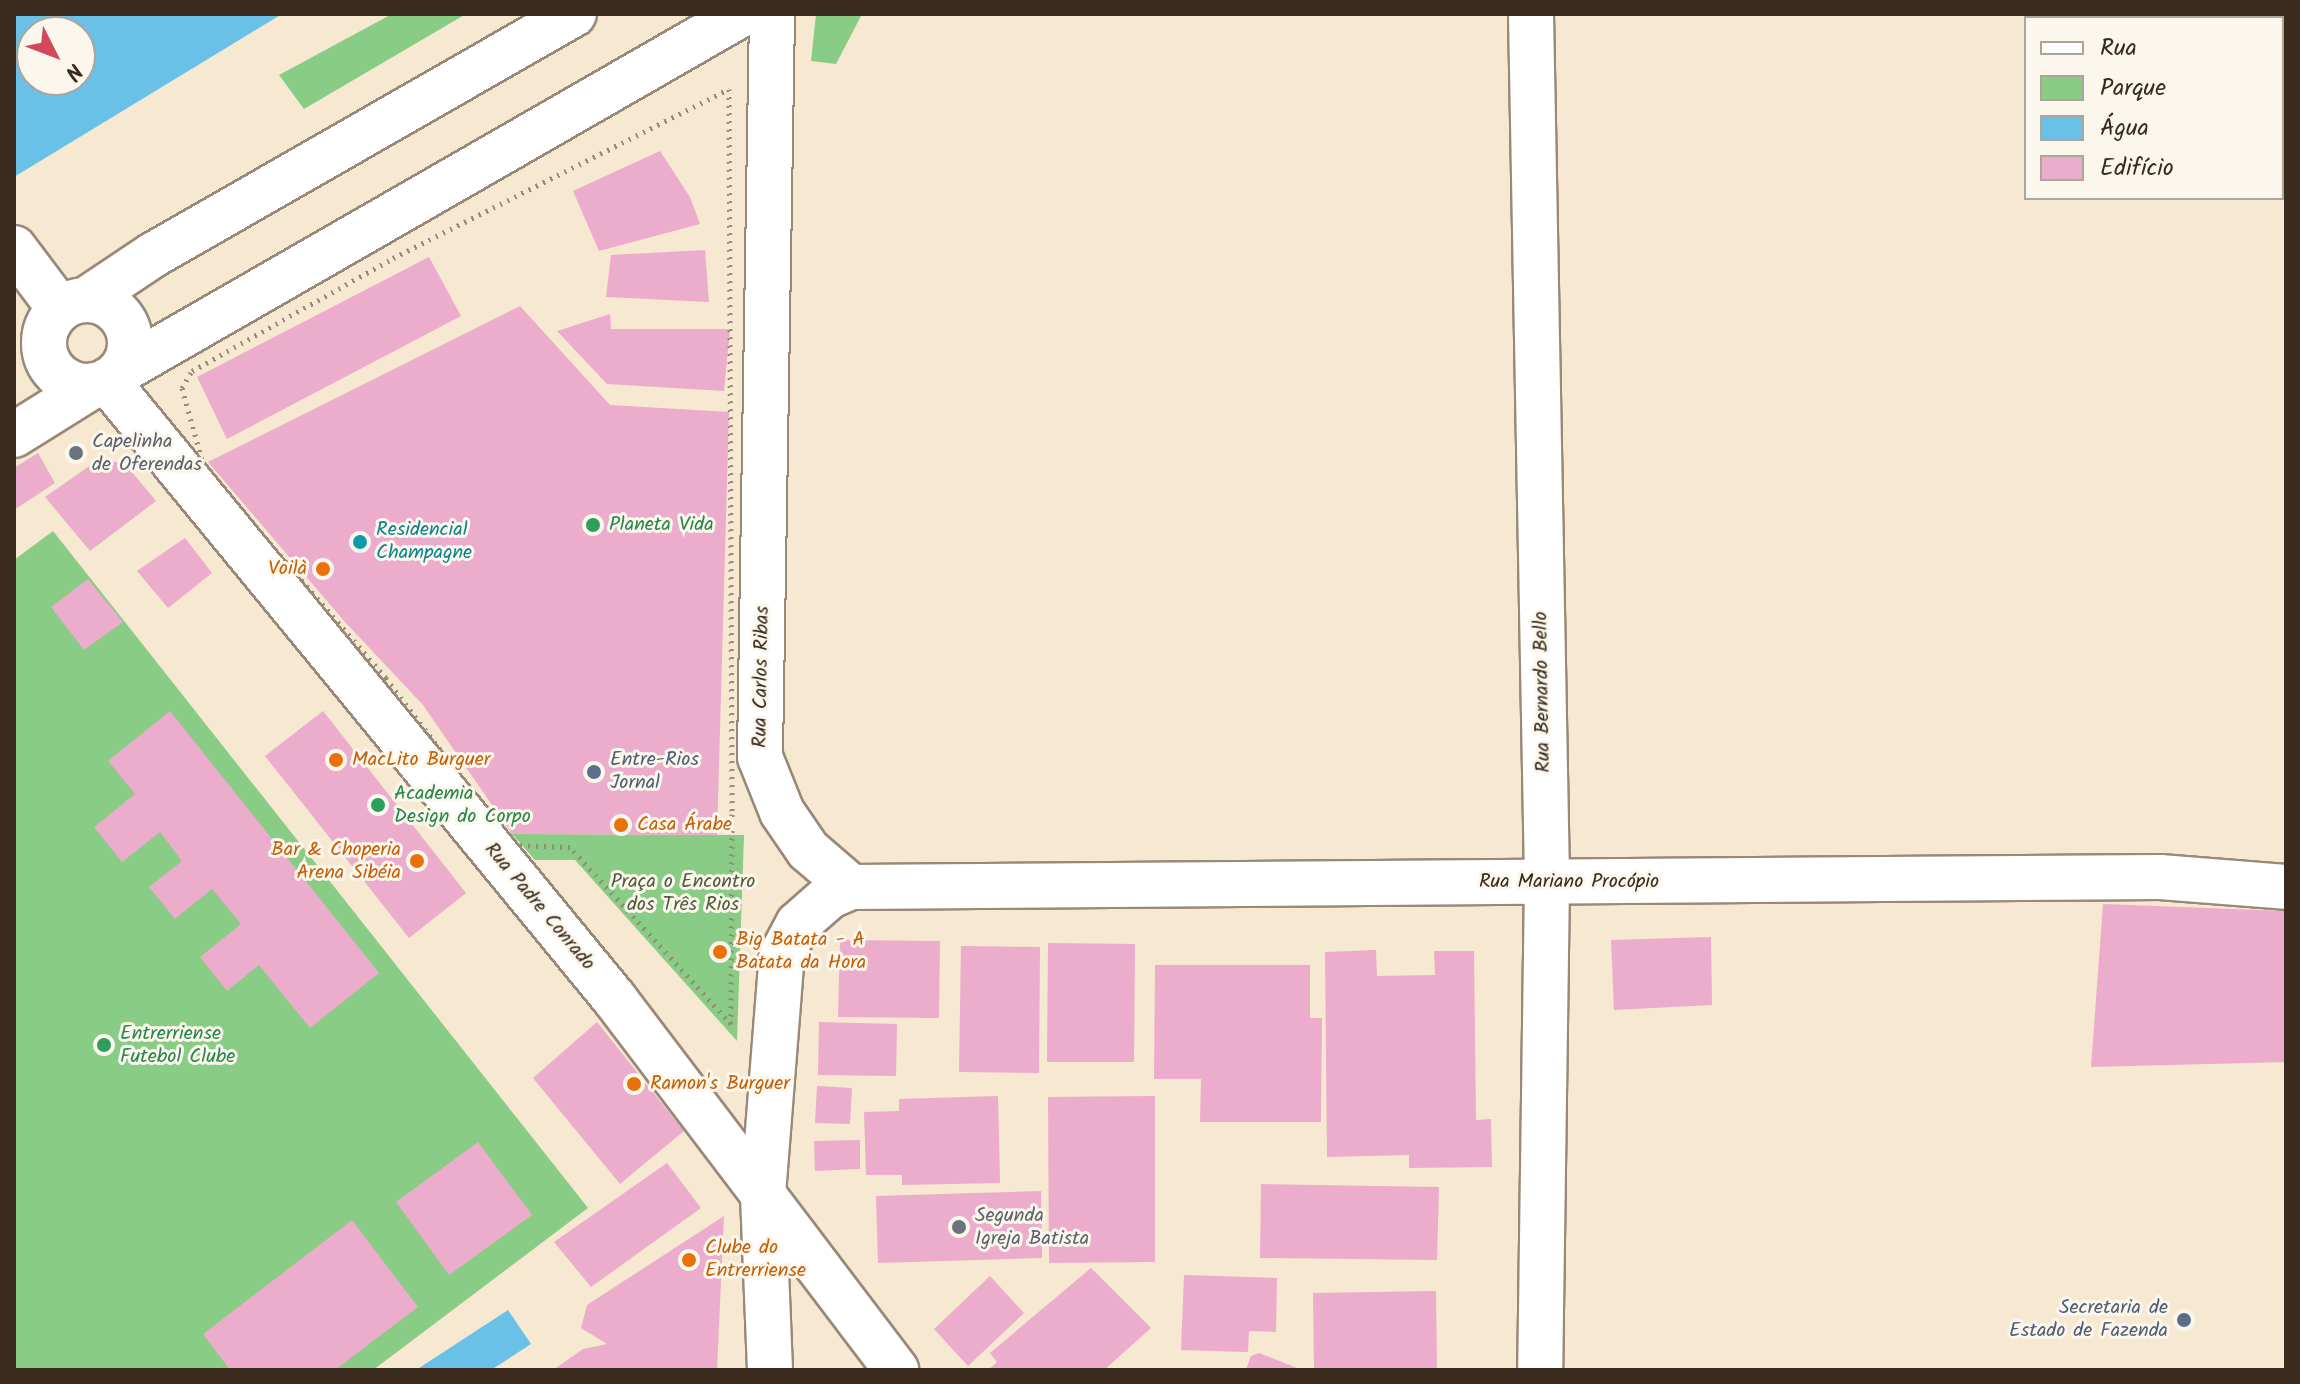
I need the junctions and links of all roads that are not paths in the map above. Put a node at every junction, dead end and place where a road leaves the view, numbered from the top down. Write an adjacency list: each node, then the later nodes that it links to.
1 (574, 14): 6 (street)
2 (742, 14): 7 (street)
3 (772, 14): 10 (street, Rua Carlos Ribas)
4 (1531, 14): 9 (street, Rua Bernardo Bello)
5 (16, 250): 6 (street)
6 (53, 316): 7 (street); 7 (street)
7 (106, 379): 8 (street); 12 (street, Rua Padre Conrado)
8 (14, 435)
9 (1547, 882): 10 (street, Rua Mariano Procópio); 11 (street, Rua Mariano Procópio); 15 (street, Rua Bernardo Bello)
10 (851, 887): 12 (street)
11 (2286, 887)
12 (763, 1194): 13 (street); 14 (street, Rua Padre Conrado)
13 (770, 1370)
14 (896, 1370)
15 (1540, 1370)

